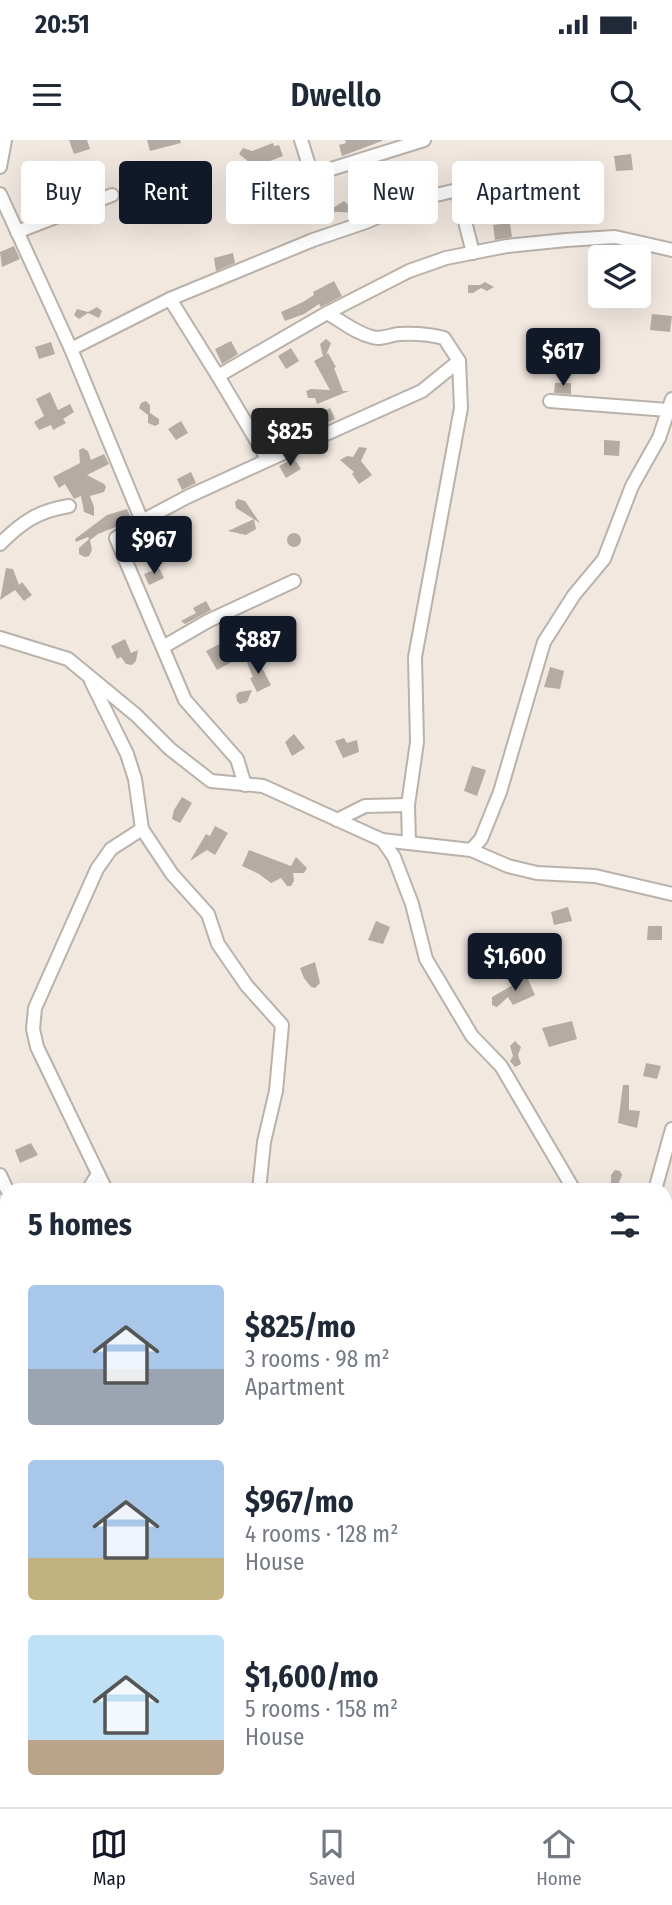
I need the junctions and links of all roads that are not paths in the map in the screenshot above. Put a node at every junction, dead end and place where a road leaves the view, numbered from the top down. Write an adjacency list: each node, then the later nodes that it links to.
1 (5, 140): 4 (street)
2 (302, 140): 3 (street)
3 (424, 140)
4 (0, 167)
5 (452, 191): 12 (street)
6 (0, 194): 9 (street)
7 (112, 195): 9 (street)
8 (466, 224): 11 (street)
9 (17, 232): 14 (street)
10 (672, 250): 11 (street)
11 (473, 253): 13 (street)
12 (170, 299): 14 (street); 16 (street)
13 (327, 313): 15 (street); 16 (street)
14 (71, 349): 21 (street)
15 (459, 361): 19 (street); 28 (street)
16 (218, 376): 19 (street)
17 (550, 401): 18 (street)
18 (670, 405): 33 (street)
19 (268, 460): 21 (street)
20 (69, 506): 22 (street)
21 (142, 521): 25 (street)
22 (0, 544)
23 (294, 581): 25 (street)
24 (0, 638): 26 (street)
25 (163, 647): 27 (street)
26 (68, 659): 27 (street); 30 (street)
27 (245, 785): 29 (street)
28 (408, 804): 29 (street); 32 (street)
29 (337, 820): 31 (street)
30 (142, 829): 36 (street); 39 (street)
31 (382, 840): 32 (street); 40 (street)
32 (409, 843): 33 (street)
33 (471, 850): 34 (street)
34 (672, 894)
35 (672, 1129): 41 (street)
36 (98, 1174): 37 (street); 38 (street)
37 (92, 1183)
38 (102, 1183)
39 (261, 1183)
40 (570, 1183)
41 (657, 1183)

